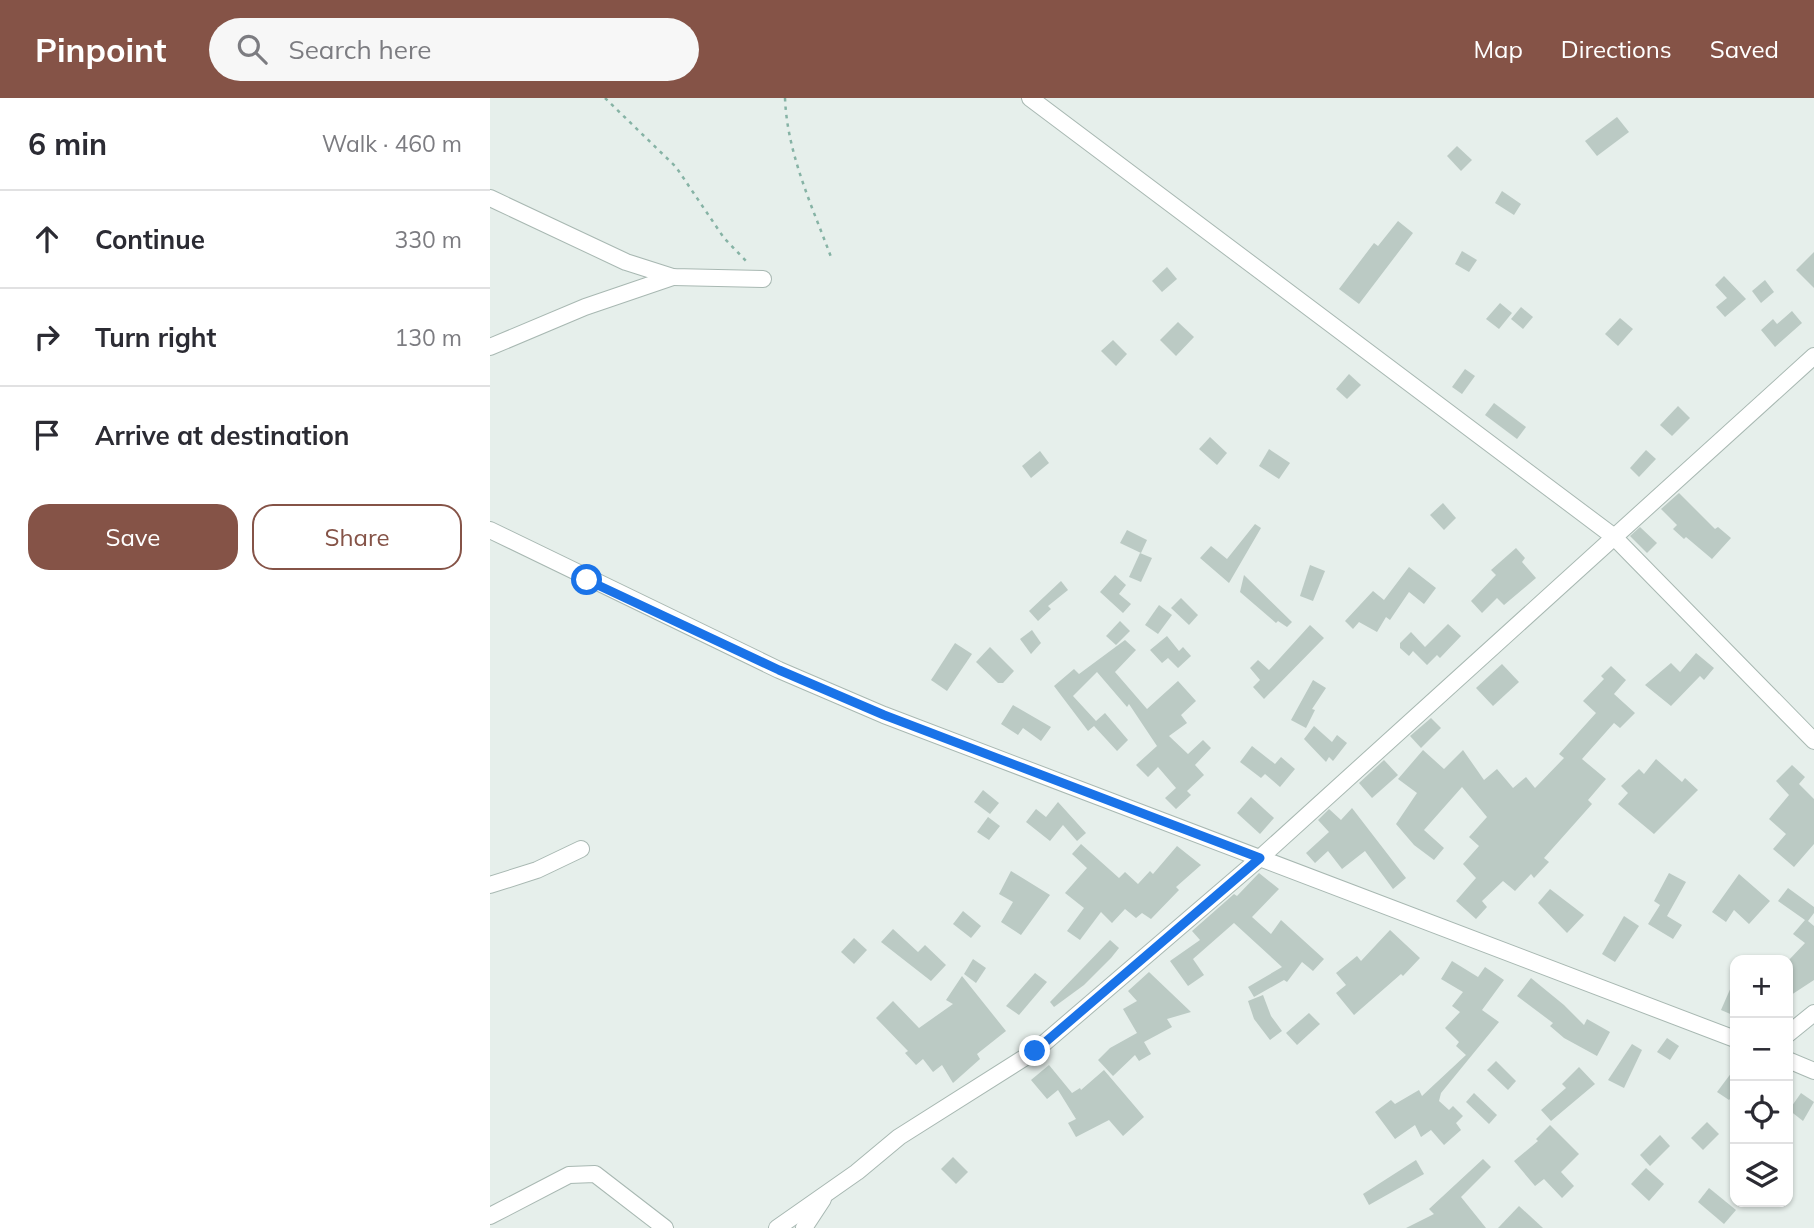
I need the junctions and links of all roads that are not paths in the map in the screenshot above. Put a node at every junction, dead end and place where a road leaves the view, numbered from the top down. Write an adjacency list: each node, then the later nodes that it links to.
1 (1030, 98): 8 (street)
2 (490, 198): 3 (street)
3 (673, 277): 4 (street); 5 (street)
4 (763, 279)
5 (490, 347)
6 (1814, 356): 8 (street)
7 (490, 530): 11 (street)
8 (1613, 536): 9 (street); 11 (street)
9 (1814, 741)
10 (581, 849): 12 (street)
11 (1260, 858): 15 (street); 18 (street)
12 (490, 886)
13 (1814, 1013): 14 (street)
14 (1793, 1030)
15 (1730, 1037)
16 (1793, 1062): 17 (street)
17 (1814, 1071)
18 (828, 1192): 21 (street); 22 (street)
19 (490, 1216): 20 (street)
20 (665, 1228)
21 (777, 1228)
22 (804, 1228)

